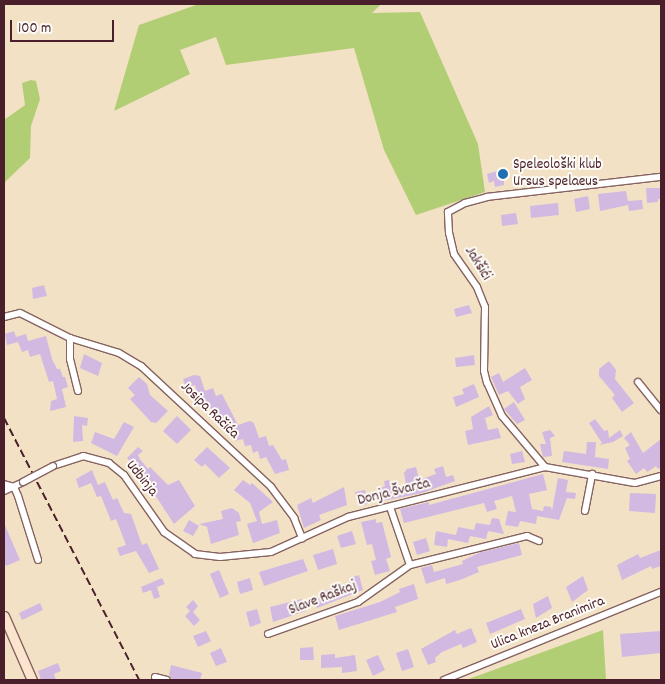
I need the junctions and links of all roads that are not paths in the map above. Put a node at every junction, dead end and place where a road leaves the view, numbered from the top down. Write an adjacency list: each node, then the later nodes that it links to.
1 (661, 177): 7 (street, Jakšići)
2 (4, 316): 3 (street, Josipa Račića)
3 (70, 338): 5 (street); 15 (street, Josipa Račića)
4 (638, 382): 6 (street)
5 (78, 391)
6 (661, 410)
7 (545, 467): 8 (street, Donja Švarča); 13 (street, Donja Švarča)
8 (592, 474): 9 (street, Donja Švarča); 14 (street)
9 (661, 476)
10 (4, 484): 11 (street)
11 (14, 486): 12 (street, Udbinja); 17 (street, Udbinja, bridge); 18 (street)
12 (4, 492)
13 (390, 507): 15 (street, Donja Švarča); 19 (street)
14 (585, 512)
15 (302, 538): 17 (street, Donja Švarča)
16 (539, 541): 19 (street, Slave Raškaj)
17 (207, 557)
18 (38, 560)
19 (410, 565): 22 (street, Slave Raškaj)
20 (661, 592): 26 (street, Ulica kneza Branimira)
21 (4, 616): 24 (main road)
22 (268, 634)
23 (155, 677): 25 (street)
24 (32, 680)
25 (167, 680)
26 (444, 680)

